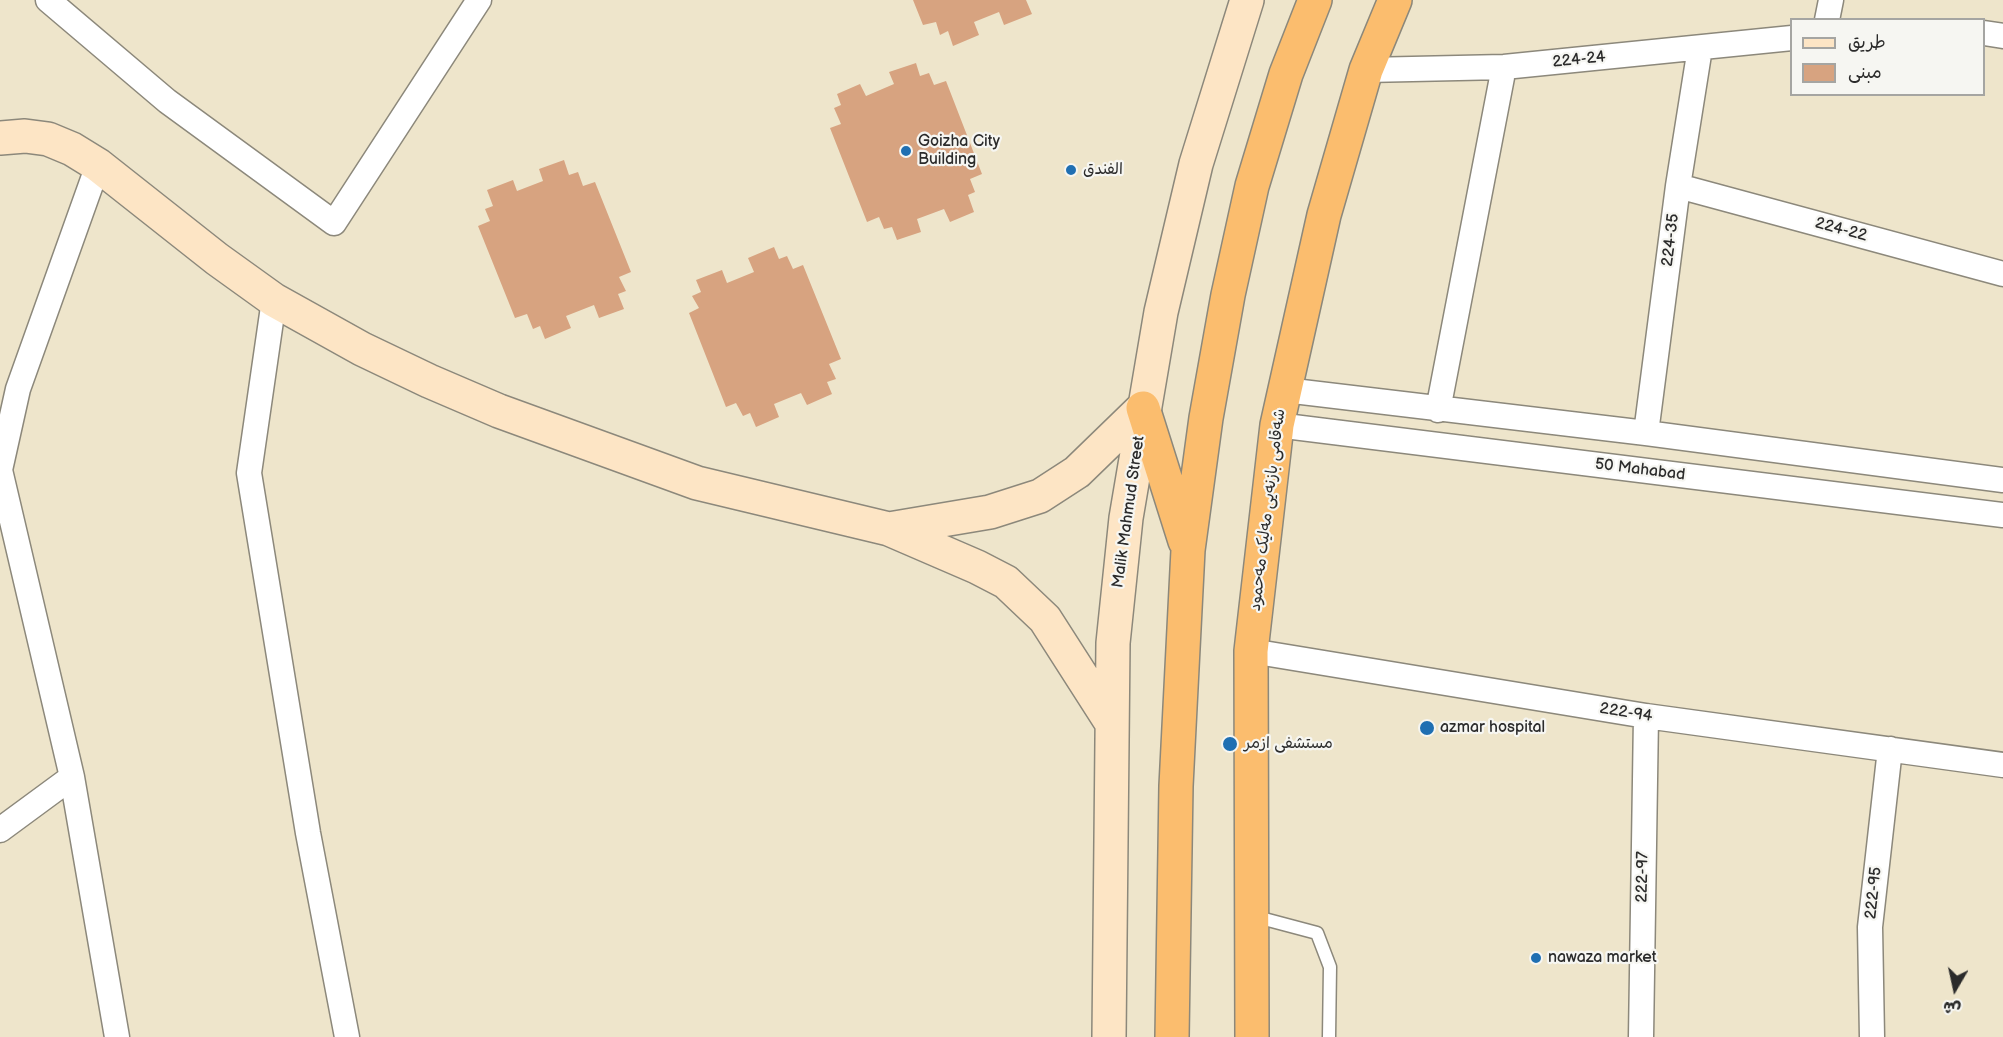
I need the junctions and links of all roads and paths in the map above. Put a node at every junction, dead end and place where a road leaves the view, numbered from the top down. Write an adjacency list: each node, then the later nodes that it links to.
1 (48, 0): 2 (street)
2 (479, 0)
3 (1247, 0): 20 (street, Malik Mahmud Street)
4 (1315, 0): 27 (highway)
5 (1395, 0): 13 (highway, شەقامی بازنەیی مەلیک مەحمود)
6 (1831, 0): 7 (street)
7 (1827, 18)
8 (1985, 33): 9 (street)
9 (2003, 36)
10 (1790, 38): 11 (street, 224-24)
11 (1700, 48): 12 (street, 224-24); 16 (street, 224-35)
12 (1504, 67): 13 (street, 224-24); 21 (street)
13 (1366, 70): 19 (highway, شەقامی بازنەیی مەلیک مەحمود)
14 (0, 138): 15 (street)
15 (98, 165): 18 (street); 33 (street)
16 (1678, 186): 17 (street, 224-22); 23 (street, 224-35)
17 (2003, 274)
18 (274, 300): 26 (street); 37 (street)
19 (1285, 390): 21 (street); 22 (highway, شەقامی بازنەیی مەلیک مەحمود)
20 (1143, 408): 26 (street); 27 (highway); 30 (street, Malik Mahmud Street)
21 (1438, 410): 23 (street)
22 (1277, 425): 25 (street, 50 Mahabad); 28 (highway, شەقامی بازنەیی مەلیک مەحمود)
23 (1646, 433): 24 (street)
24 (2003, 480)
25 (2003, 515)
26 (889, 529): 30 (street)
27 (1188, 550): 39 (highway)
28 (1251, 651): 29 (street, 222-94); 35 (highway, شەقامی بازنەیی مەلیک مەحمود)
29 (1646, 716): 31 (street, 222-94); 42 (street, 222-97)
30 (1111, 722): 38 (street, Malik Mahmud Street)
31 (1890, 749): 32 (street, 222-94); 43 (street, 222-95)
32 (2003, 765)
33 (72, 777): 34 (street); 36 (street)
34 (0, 830)
35 (1252, 916): 40 (highway, شەقامی بازنەیی مەلیک مەحمود); 41 (lane)
36 (117, 1037)
37 (347, 1037)
38 (1109, 1037)
39 (1172, 1037)
40 (1252, 1037)
41 (1329, 1037)
42 (1641, 1037)
43 (1872, 1037)

